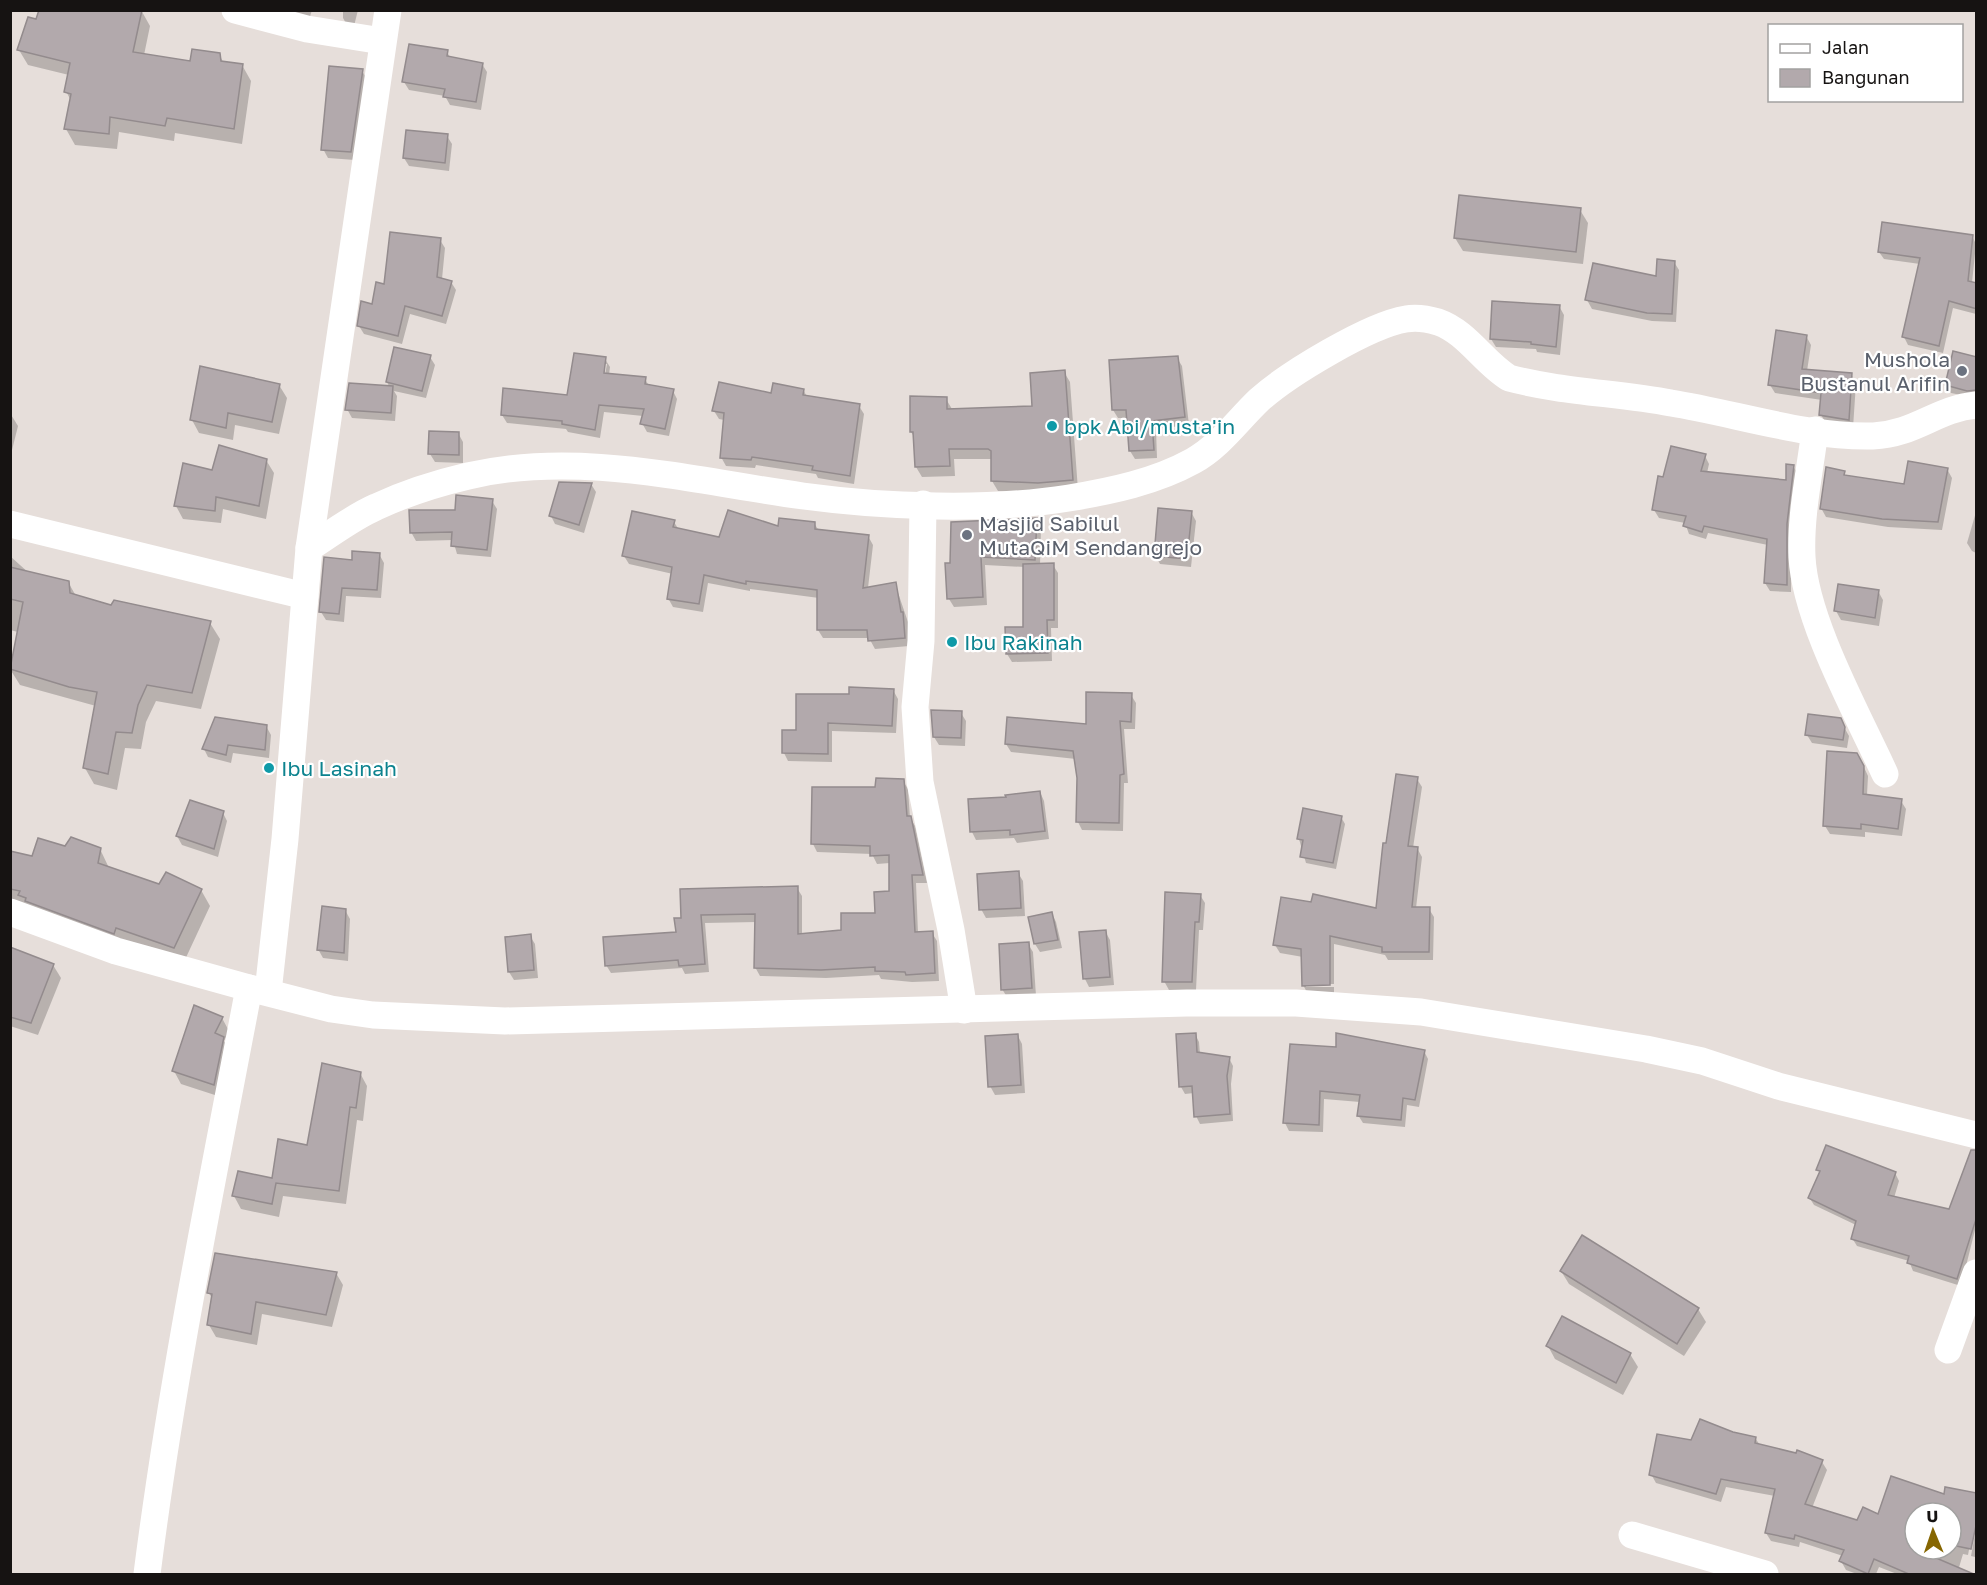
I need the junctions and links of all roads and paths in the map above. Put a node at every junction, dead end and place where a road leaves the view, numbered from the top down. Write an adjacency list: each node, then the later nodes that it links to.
1 (235, 10): 3 (street)
2 (388, 10): 3 (street)
3 (382, 41): 8 (street)
4 (1977, 405): 5 (street)
5 (1815, 430): 6 (street); 10 (street)
6 (923, 504): 8 (street); 13 (street)
7 (10, 524): 9 (street)
8 (309, 548): 9 (street)
9 (304, 596): 12 (street)
10 (1885, 774)
11 (10, 912): 12 (street)
12 (258, 990): 13 (street); 18 (street)
13 (964, 1010): 14 (street)
14 (1977, 1135)
15 (1977, 1273): 16 (street)
16 (1948, 1350)
17 (1632, 1535): 19 (street)
18 (147, 1575)
19 (1765, 1575)

